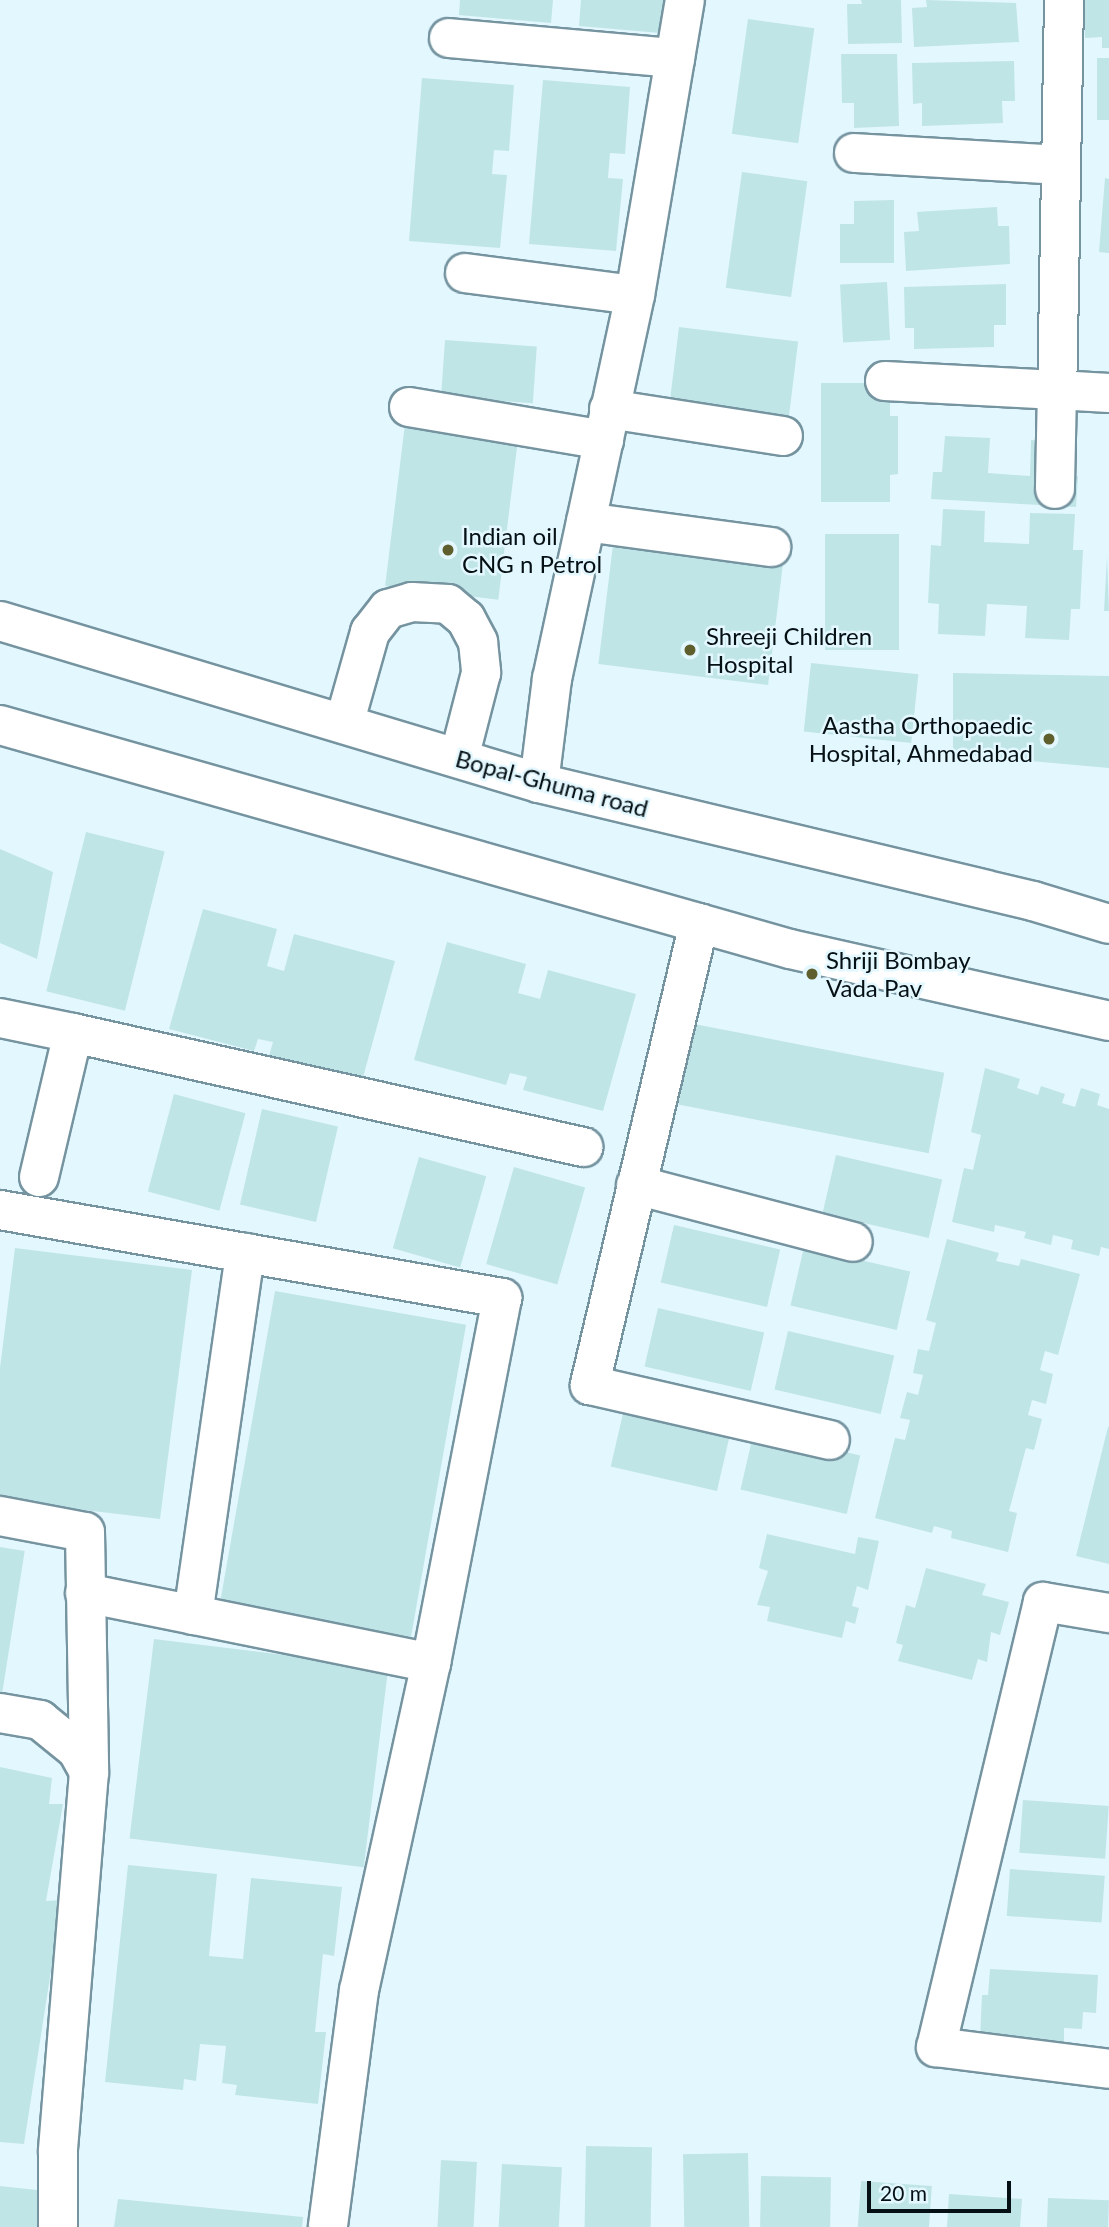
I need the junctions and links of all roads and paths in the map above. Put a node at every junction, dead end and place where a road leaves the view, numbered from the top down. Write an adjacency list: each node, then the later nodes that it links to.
1 (685, 0): 4 (street)
2 (1064, 0): 6 (street)
3 (449, 38): 4 (street)
4 (675, 58): 8 (street)
5 (854, 153): 6 (street)
6 (1060, 165): 10 (street)
7 (465, 273): 8 (street)
8 (635, 295): 13 (street)
9 (885, 381): 10 (street)
10 (1058, 390): 11 (street); 15 (street)
11 (1109, 393)
12 (409, 407): 13 (street)
13 (607, 424): 14 (street); 16 (street)
14 (783, 436)
15 (1055, 489)
16 (586, 522): 17 (street); 22 (street)
17 (771, 547)
18 (0, 621): 19 (street, Bopal-Ghuma road)
19 (344, 724): 21 (street, Bopal-Ghuma road); 21 (street)
20 (0, 725): 23 (street)
21 (459, 758): 22 (street, Bopal-Ghuma road)
22 (539, 783): 24 (street, Bopal-Ghuma road)
23 (699, 923): 26 (street); 30 (street)
24 (1109, 924)
25 (0, 1018): 27 (street)
26 (1109, 1021)
27 (73, 1033): 28 (street); 29 (street)
28 (583, 1147)
29 (40, 1177)
30 (635, 1185): 32 (street); 34 (street)
31 (0, 1210): 33 (street)
32 (853, 1242)
33 (245, 1253): 38 (street); 39 (street)
34 (830, 1440)
35 (0, 1516): 36 (street)
36 (85, 1593): 38 (street); 41 (street)
37 (1109, 1613): 42 (street)
38 (193, 1615): 39 (street)
39 (431, 1664): 44 (street)
40 (0, 1713): 41 (street)
41 (89, 1772): 43 (street)
42 (1109, 2069)
43 (58, 2227)
44 (328, 2227)

